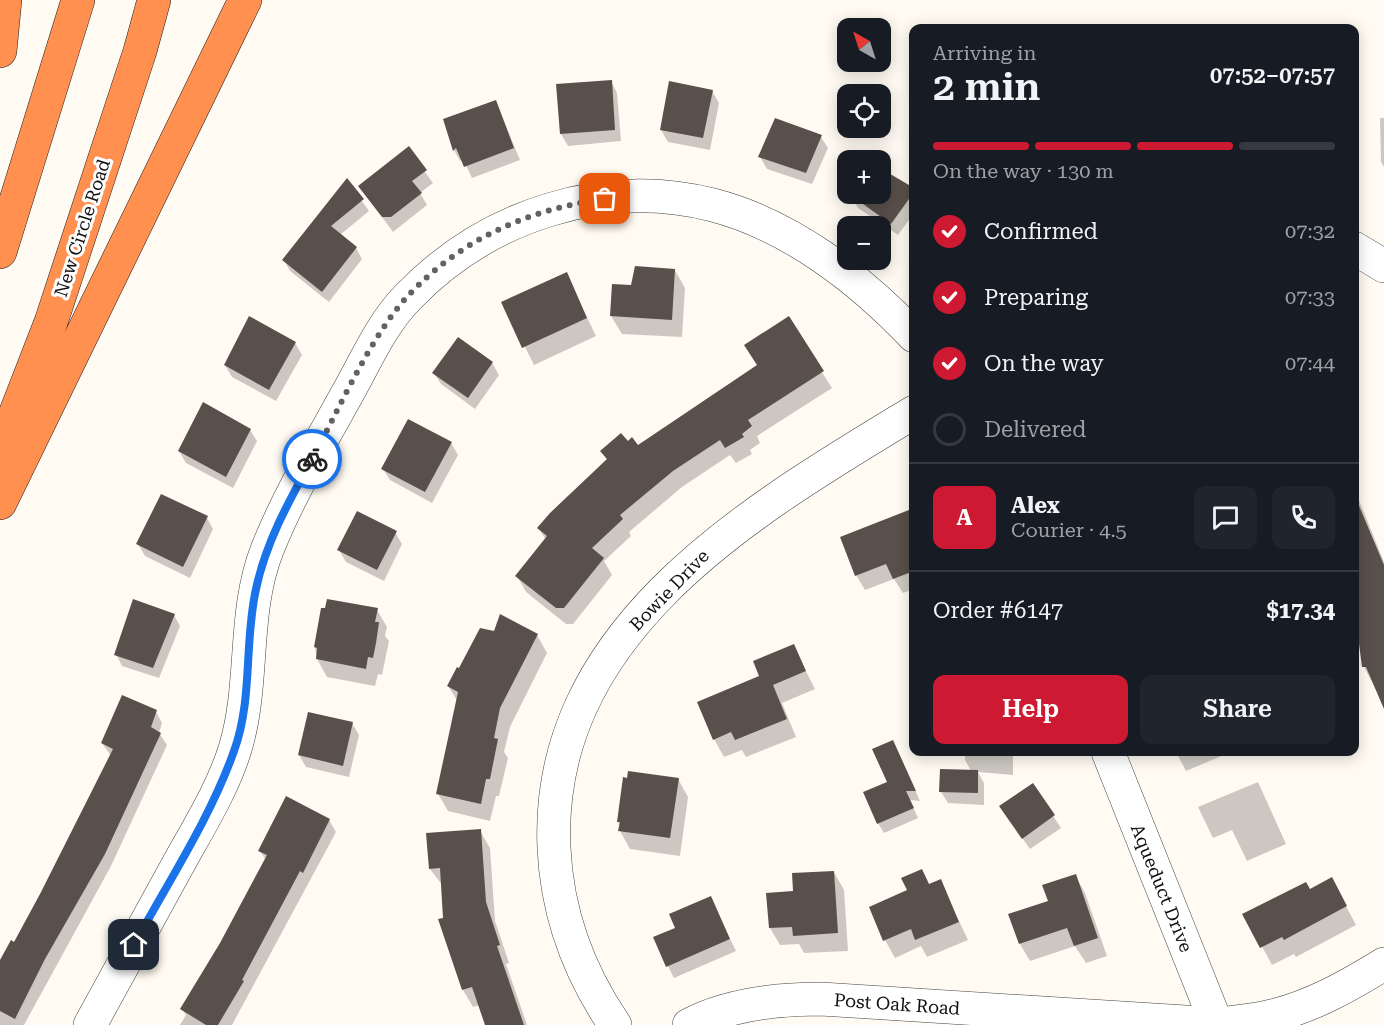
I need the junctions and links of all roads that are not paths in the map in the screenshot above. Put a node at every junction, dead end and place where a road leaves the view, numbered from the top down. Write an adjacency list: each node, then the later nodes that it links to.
1 (5, 0): 5 (highway)
2 (78, 0): 7 (highway)
3 (154, 0): 11 (highway, New Circle Road)
4 (245, 0): 12 (highway)
5 (0, 51)
6 (1359, 251): 8 (street)
7 (0, 252)
8 (1384, 266)
9 (909, 331): 15 (street)
10 (909, 415): 16 (street, Bowie Drive)
11 (0, 453)
12 (0, 503)
13 (1110, 756): 18 (street, Aqueduct Drive)
14 (1384, 964): 18 (street, Post Oak Road)
15 (90, 1025)
16 (615, 1025)
17 (689, 1025): 18 (street, Post Oak Road)
18 (1217, 1025)

